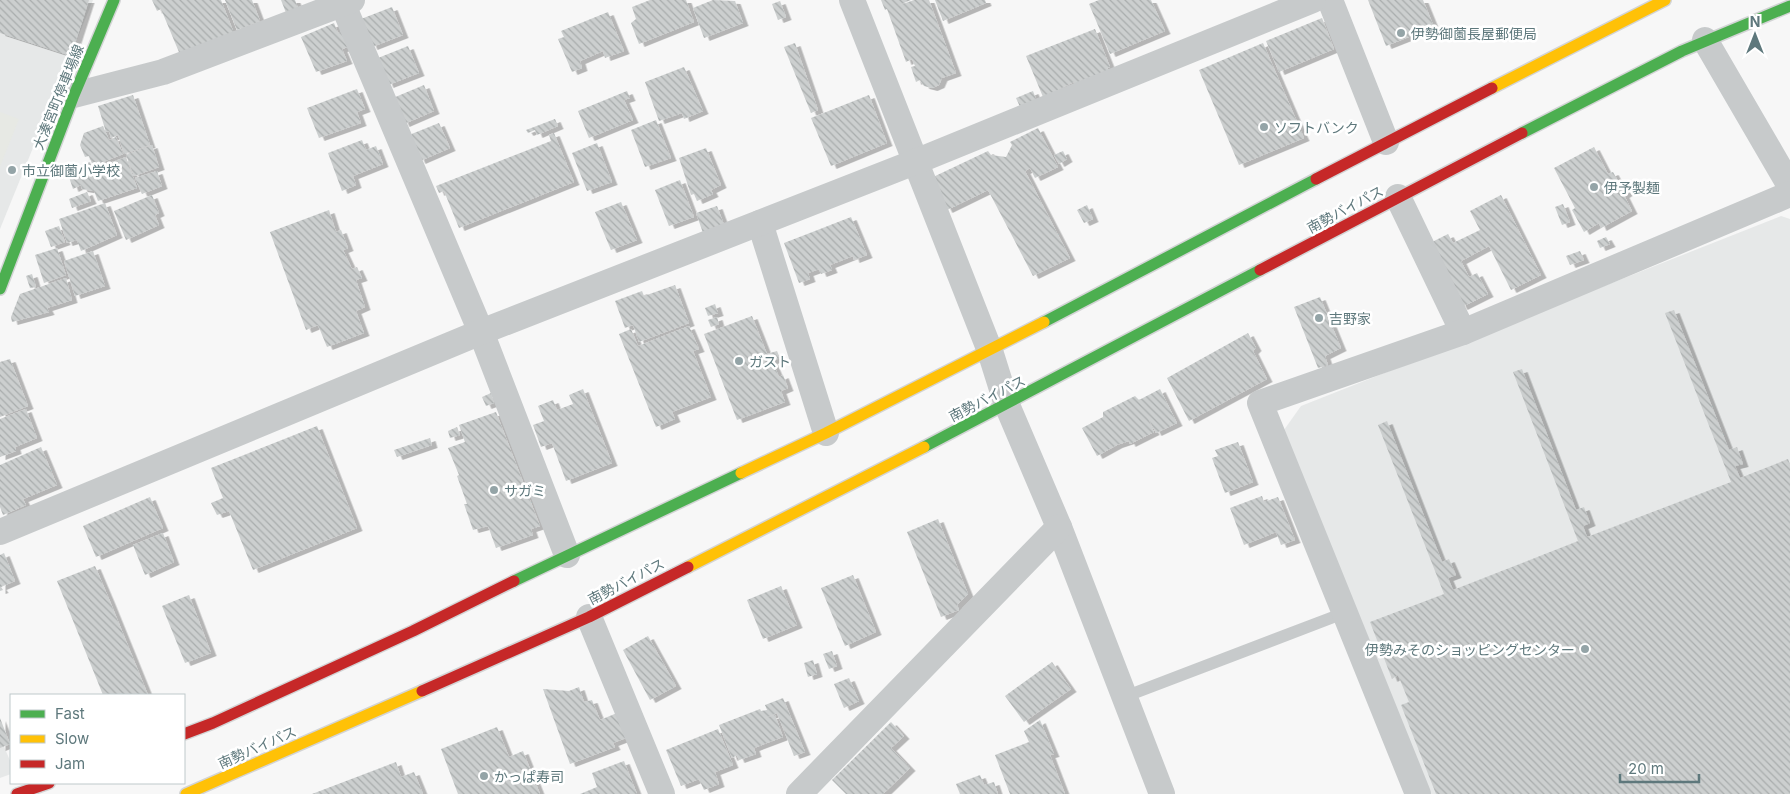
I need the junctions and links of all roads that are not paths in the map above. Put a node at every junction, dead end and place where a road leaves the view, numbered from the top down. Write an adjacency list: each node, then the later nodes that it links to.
1 (114, 0): 9 (main road, 大湊宮町停車場線)
2 (852, 0): 11 (street)
3 (1313, 0): 11 (street)
4 (1330, 0): 10 (street)
5 (1665, 0): 10 (main road)
6 (345, 1): 9 (street); 17 (street)
7 (1790, 6): 8 (main road, 南勢バイパス)
8 (1706, 40): 12 (street); 14 (main road, 南勢バイパス)
9 (74, 95): 16 (main road, 大湊宮町停車場線)
10 (1386, 142): 19 (main road)
11 (915, 162): 15 (street); 19 (street)
12 (1790, 186)
13 (1790, 194): 18 (street)
14 (1398, 197): 18 (street); 20 (main road, 南勢バイパス)
15 (760, 223): 17 (street); 21 (street)
16 (0, 289)
17 (481, 332): 23 (street); 24 (street)
18 (1463, 332): 25 (street)
19 (990, 351): 20 (street); 21 (main road)
20 (1007, 405): 22 (street); 26 (main road, 南勢バイパス)
21 (826, 433): 24 (main road)
22 (1059, 527): 27 (street); 33 (street)
23 (0, 532)
24 (567, 555): 28 (main road)
25 (1344, 613): 27 (lane); 35 (street)
26 (589, 617): 31 (main road, 南勢バイパス); 32 (street)
27 (1124, 697): 34 (street)
28 (185, 734)
29 (46, 784): 30 (main road)
30 (18, 794)
31 (186, 794)
32 (662, 794)
33 (799, 794)
34 (1162, 794)
35 (1418, 794)

